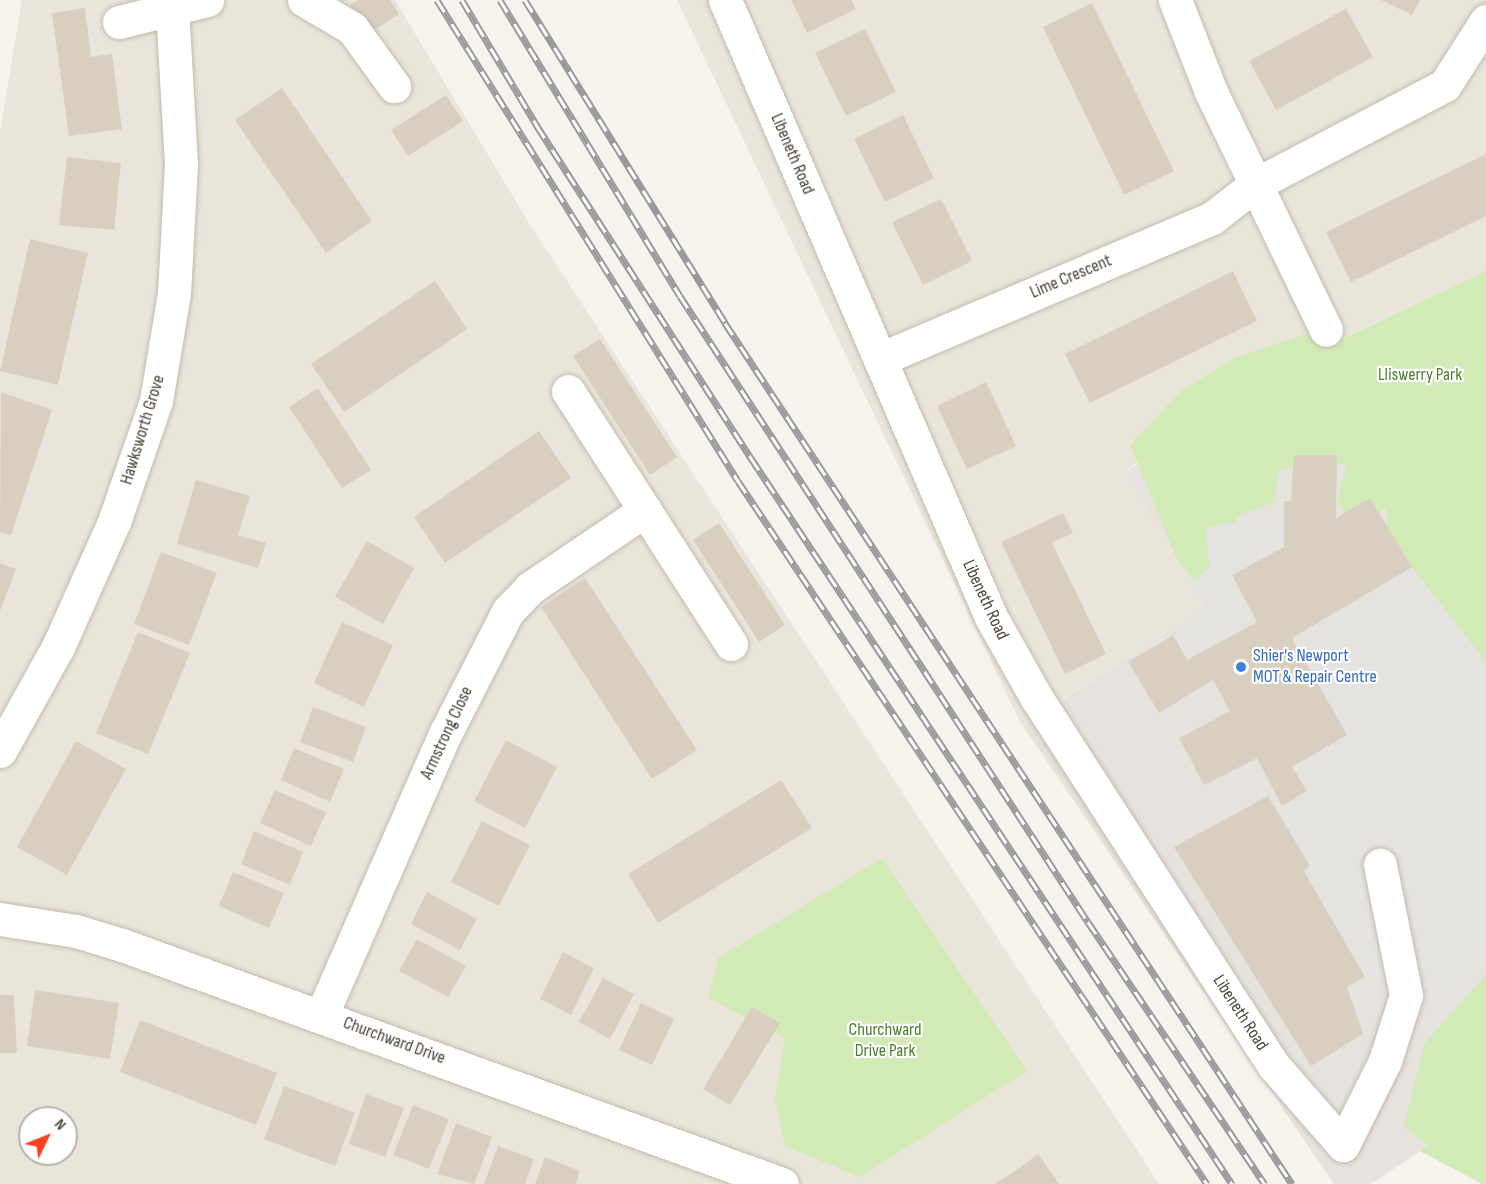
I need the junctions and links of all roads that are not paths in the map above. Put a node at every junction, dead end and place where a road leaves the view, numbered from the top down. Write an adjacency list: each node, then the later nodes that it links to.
1 (207, 0): 5 (street)
2 (304, 0): 8 (street)
3 (725, 0): 11 (street, Libeneth Road)
4 (1175, 0): 9 (street)
5 (172, 9): 7 (street); 15 (street, Hawksworth Grove)
6 (1486, 21): 9 (street, Lime Crescent)
7 (119, 22)
8 (394, 86)
9 (1256, 184): 10 (street); 11 (street, Lime Crescent)
10 (1326, 330)
11 (880, 359): 16 (street, Libeneth Road)
12 (568, 391): 13 (street)
13 (645, 510): 14 (street); 18 (street, Armstrong Close)
14 (731, 644)
15 (0, 751)
16 (1380, 865)
17 (0, 919): 18 (street, Churchward Drive)
18 (322, 1014): 19 (street, Churchward Drive)
19 (782, 1184)

